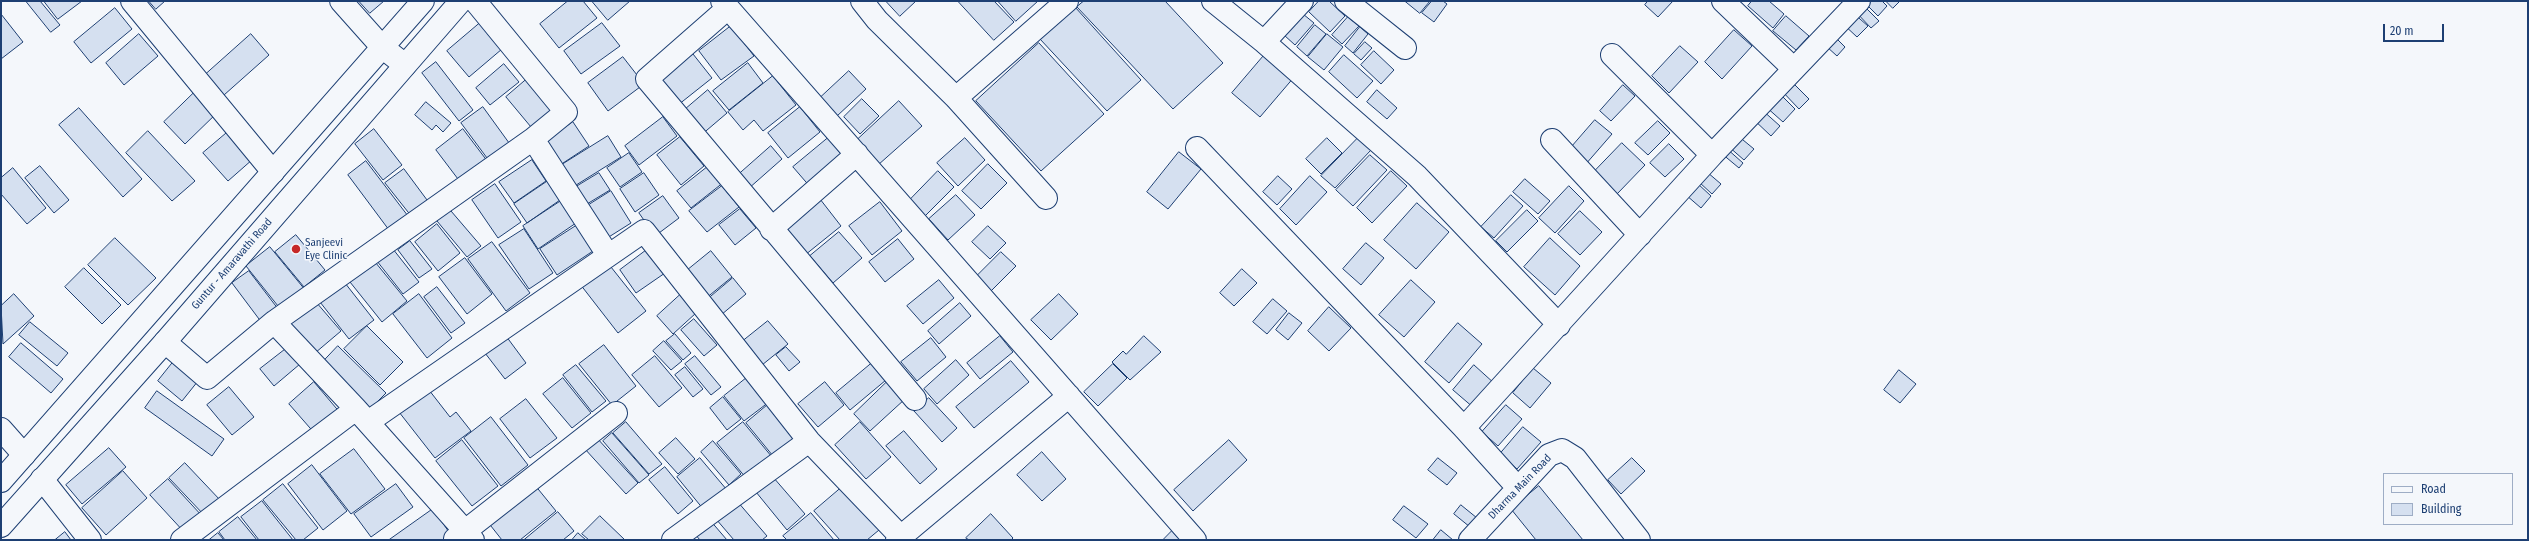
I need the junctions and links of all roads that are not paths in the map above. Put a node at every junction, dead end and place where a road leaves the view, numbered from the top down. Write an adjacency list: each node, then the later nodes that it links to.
1 (132, 1): 26 (street)
2 (341, 1): 15 (street)
3 (423, 1): 15 (street)
4 (461, 1): 18 (street, Guntur - Amaravathi Road)
5 (475, 1): 21 (street)
6 (862, 1): 20 (street)
7 (1067, 1): 20 (street)
8 (1213, 1): 14 (street)
9 (1302, 1): 14 (street)
10 (1346, 1): 16 (street)
11 (1723, 1): 19 (street)
12 (1859, 1): 19 (street)
13 (725, 4): 24 (street); 28 (street)
14 (1264, 42): 32 (street)
15 (382, 47): 18 (street); 26 (street)
16 (1405, 48)
17 (1612, 55): 25 (street)
18 (405, 65): 33 (street, Guntur - Amaravathi Road)
19 (1794, 69): 25 (street)
20 (956, 98): 27 (street)
21 (533, 139): 30 (street); 31 (street)
22 (1552, 140): 29 (street)
23 (1197, 148): 38 (street)
24 (857, 154): 28 (street); 34 (street)
25 (1712, 155): 29 (street)
26 (273, 172): 41 (street)
27 (1046, 198)
28 (771, 229): 35 (street)
29 (1640, 235): 32 (street)
30 (608, 255): 37 (street); 40 (street)
31 (274, 322): 33 (street); 37 (street)
32 (1559, 325): 38 (street)
33 (165, 342): 42 (street, Guntur - Amaravathi Road)
34 (1069, 396): 47 (street); 51 (street)
35 (915, 399)
36 (616, 413): 46 (street)
37 (362, 415): 46 (street); 49 (street)
38 (1464, 428): 44 (street)
39 (1, 429): 41 (street)
40 (809, 442): 47 (street); 50 (street)
41 (24, 455): 43 (street)
42 (42, 479): 45 (street, Guntur - Amaravathi Road); 48 (street)
43 (1, 481)
44 (1518, 488): 52 (street, Dharma Main Road); 53 (street, Dharma Main Road)
45 (1, 526)
46 (464, 537)
47 (901, 539)
48 (90, 540)
49 (182, 540)
50 (673, 540)
51 (1195, 540)
52 (1470, 540)
53 (1639, 540)

